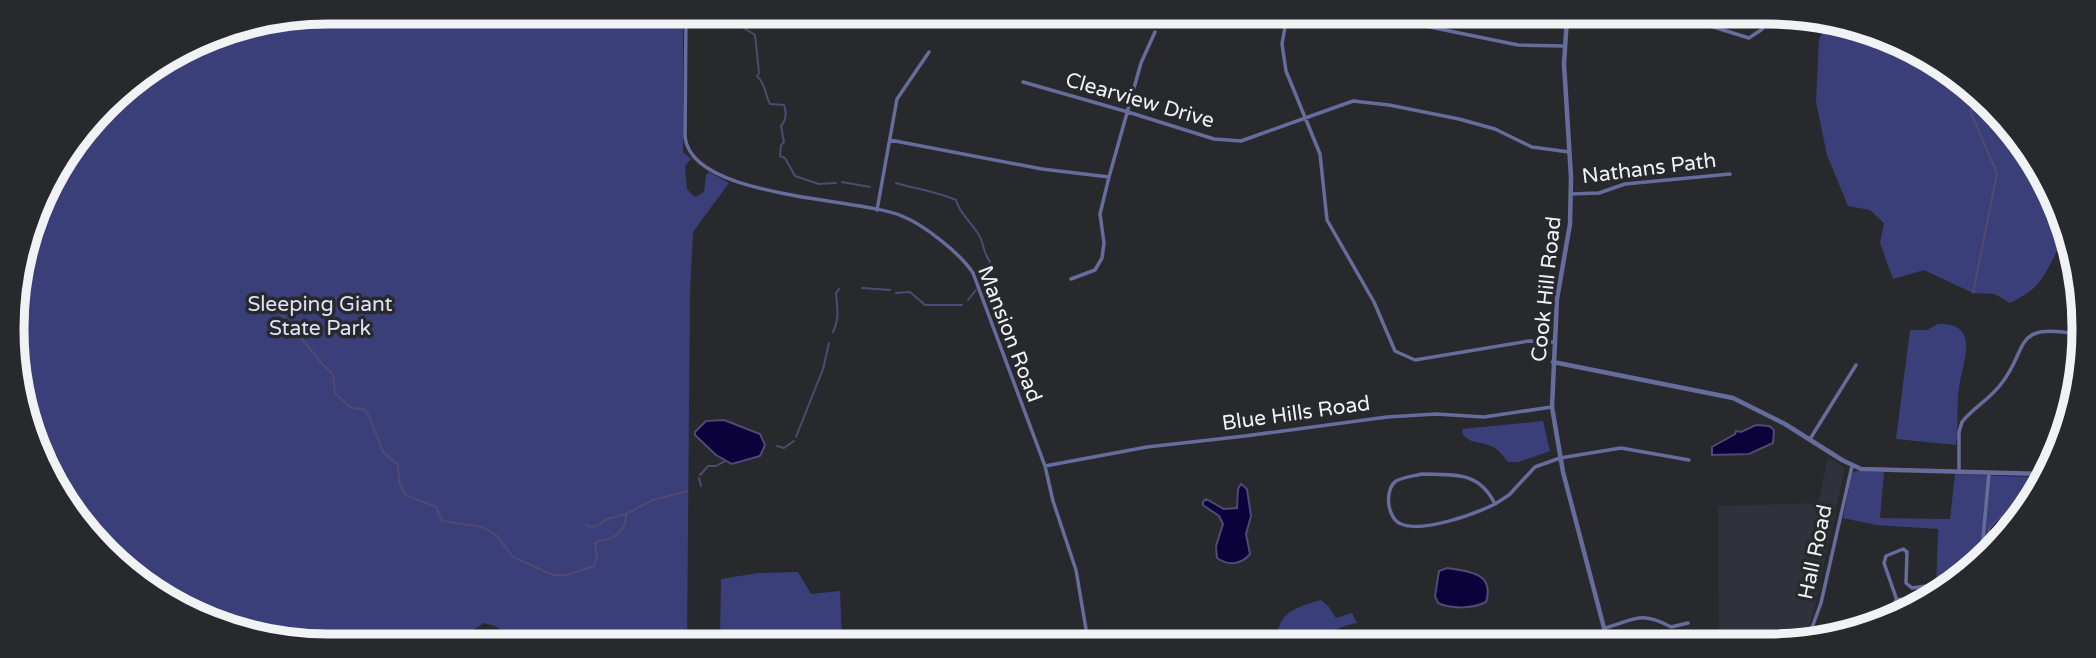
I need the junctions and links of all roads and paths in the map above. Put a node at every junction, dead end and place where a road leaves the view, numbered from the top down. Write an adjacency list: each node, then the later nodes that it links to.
1 (687, 24): 18 (street, Mansion Road)
2 (1286, 24): 12 (street)
3 (1415, 24): 8 (street)
4 (1567, 24): 8 (street, Cook Hill Road)
5 (1705, 24): 6 (street)
6 (1766, 24)
7 (1155, 32): 11 (street)
8 (1565, 46): 14 (street, Cook Hill Road)
9 (929, 52): 13 (street)
10 (1023, 82): 11 (street, Clearview Drive)
11 (1128, 112): 12 (street, Clearview Drive); 16 (street)
12 (1304, 119): 14 (street, Clearview Drive); 21 (street)
13 (890, 140): 16 (street); 18 (street)
14 (1569, 152): 17 (street, Cook Hill Road)
15 (1730, 174): 17 (street, Nathans Path)
16 (1109, 177): 19 (street)
17 (1571, 194): 21 (street, Cook Hill Road)
18 (877, 210): 28 (street, Mansion Road)
19 (1071, 279)
20 (2071, 333): 30 (street)
21 (1554, 342): 22 (street, Cook Hill Road)
22 (1553, 362): 24 (street, Cook Hill Road); 25 (street)
23 (1856, 365): 25 (street)
24 (1552, 407): 26 (street, Cook Hill Road); 28 (street, Blue Hills Road)
25 (1810, 439): 29 (street)
26 (1560, 458): 27 (street); 33 (street); 41 (street, Cook Hill Road)
27 (1689, 460)
28 (1045, 466): 43 (street, Mansion Road)
29 (1852, 466): 30 (street); 42 (street, Hall Road)
30 (1959, 472): 31 (street)
31 (1989, 472): 32 (street); 34 (street)
32 (2035, 474)
33 (1495, 504): 33 (street)
34 (1982, 544)
35 (1928, 587): 37 (street)
36 (1908, 599): 37 (street)
37 (1896, 600): 38 (street); 39 (street)
38 (1898, 604)
39 (1893, 606)
40 (1688, 623): 41 (street)
41 (1605, 628): 44 (street, Cook Hill Road)
42 (1811, 630)
43 (1087, 634)
44 (1606, 634)

